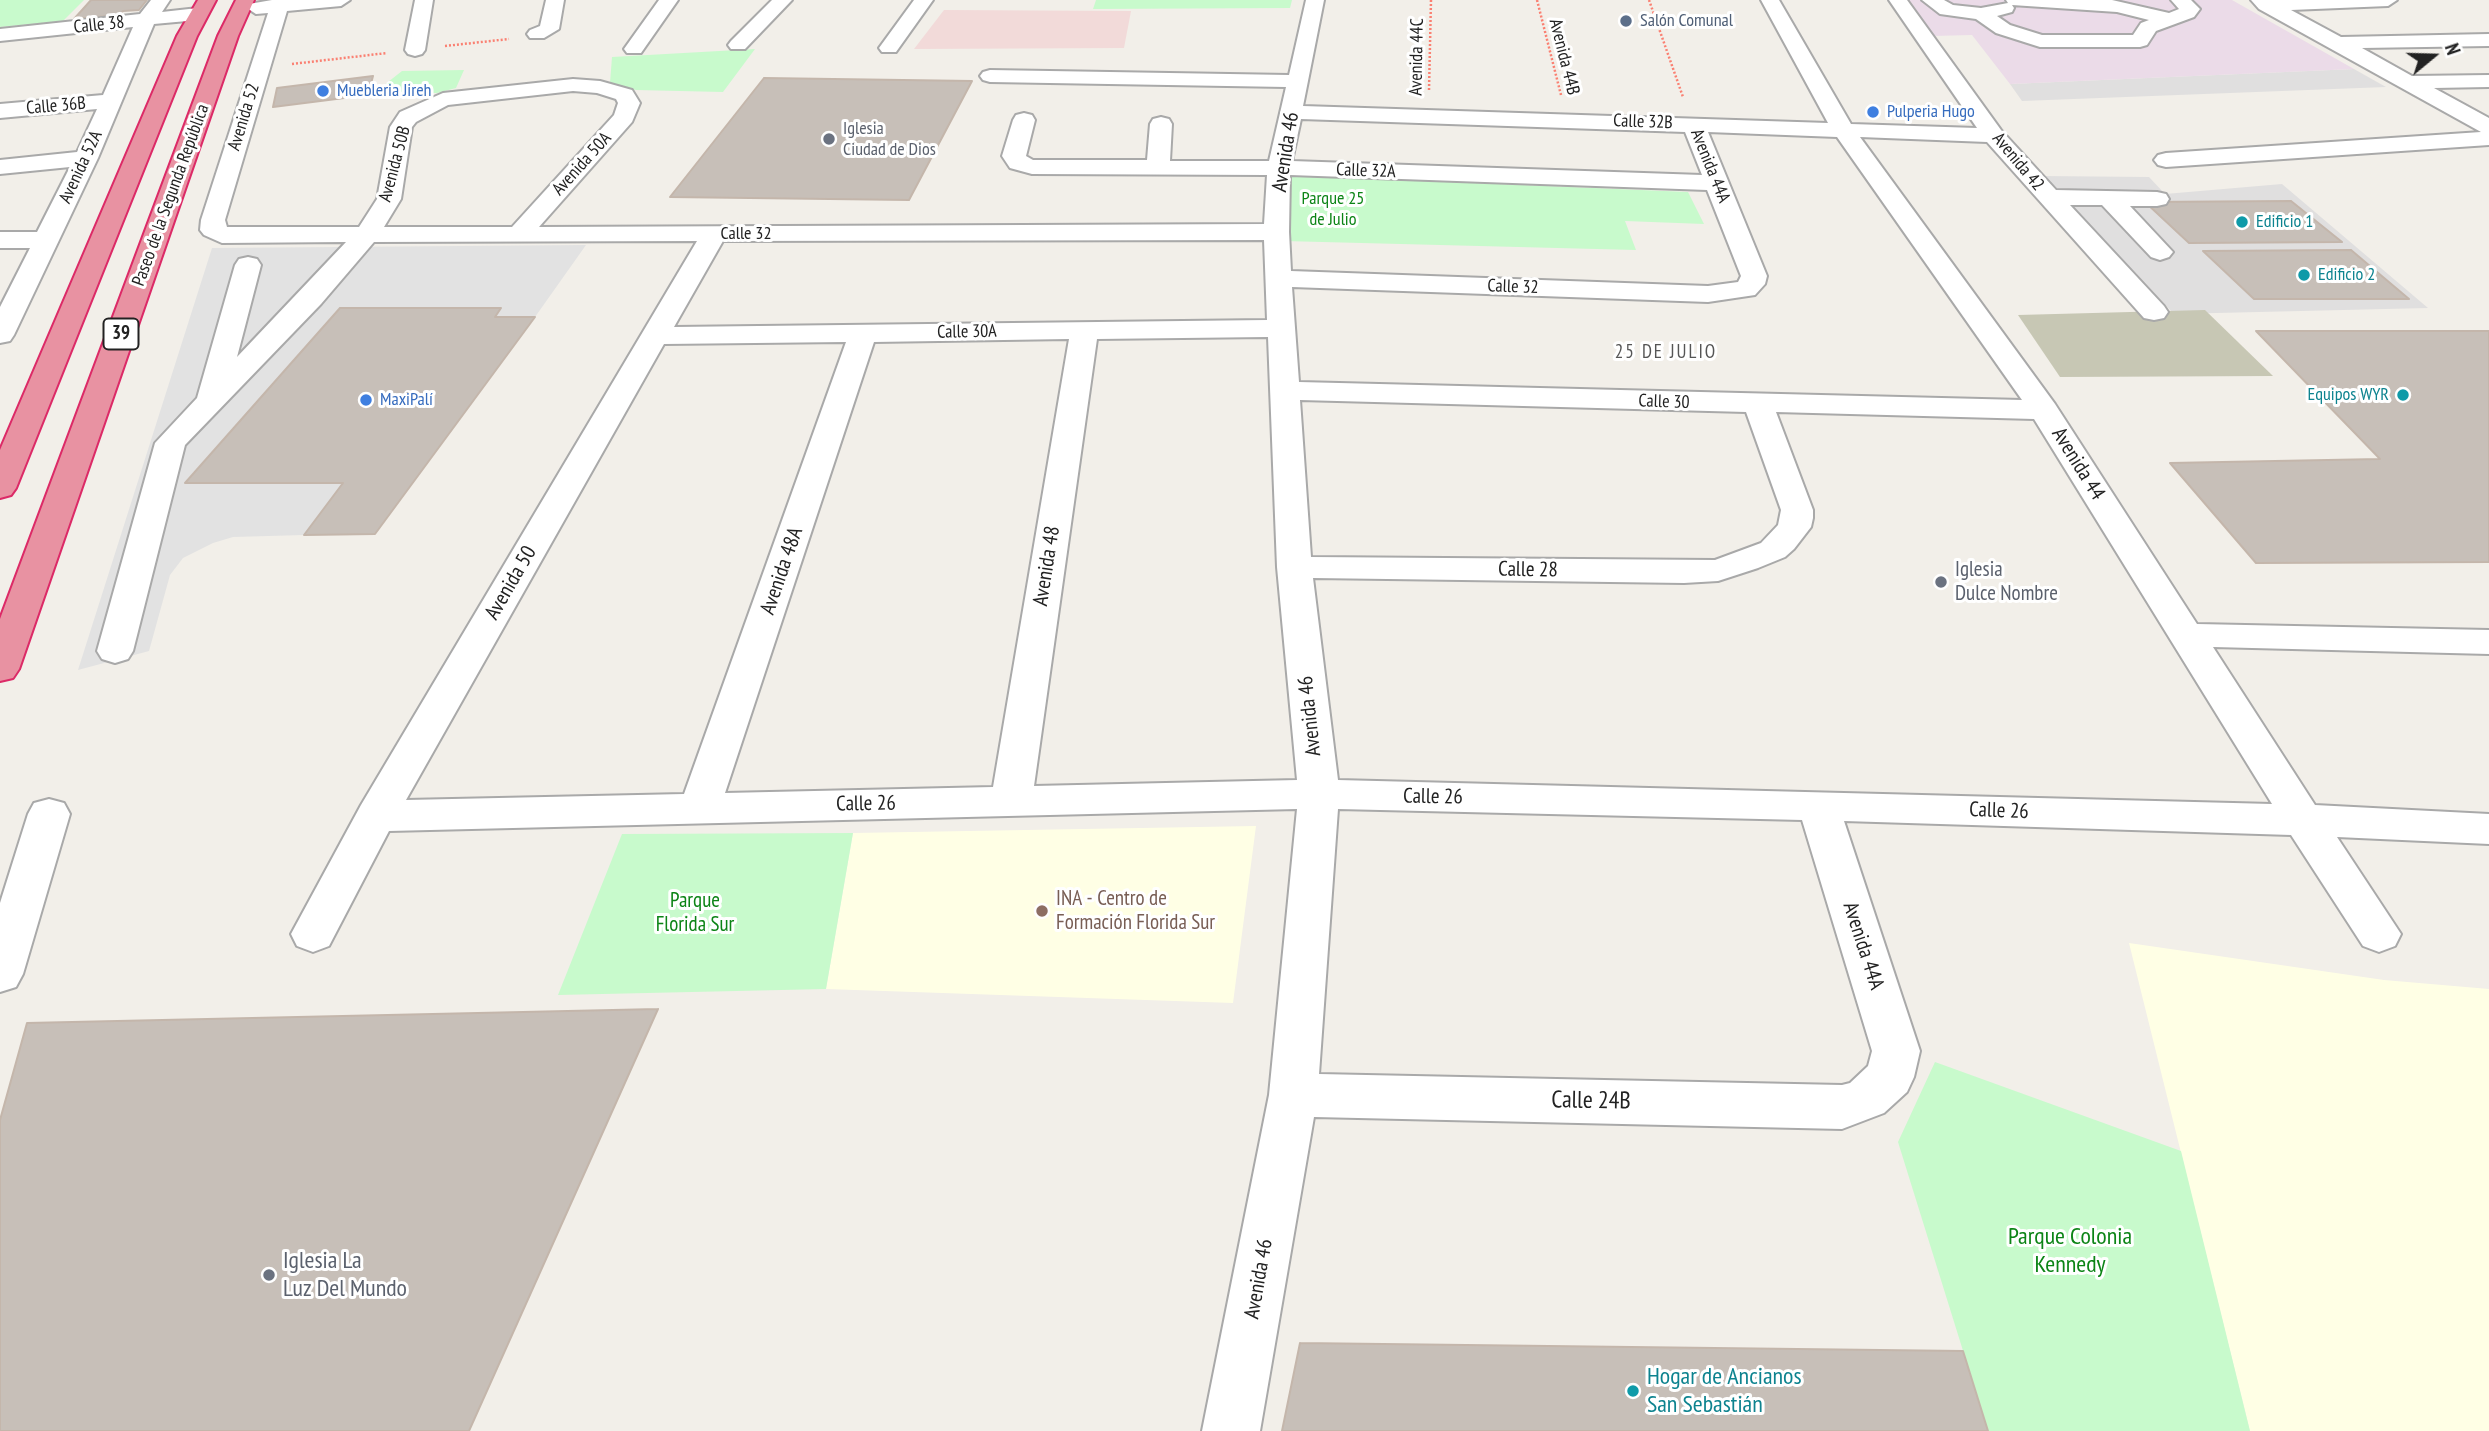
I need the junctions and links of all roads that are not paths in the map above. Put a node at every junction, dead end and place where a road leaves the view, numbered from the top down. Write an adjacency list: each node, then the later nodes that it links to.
1 (161, 0): 21 (street, Avenida 52A)
2 (341, 0): 16 (street)
3 (424, 0): 29 (street)
4 (555, 0): 22 (street)
5 (669, 0): 28 (street)
6 (783, 0): 26 (street)
7 (924, 0): 27 (street)
8 (1315, 0): 33 (street, Avenida 46)
9 (1770, 0): 41 (street, Avenida 44)
10 (1898, 0): 42 (street, Avenida 42)
11 (1931, 0): 19 (street)
12 (2015, 0): 19 (street); 20 (street)
13 (2180, 0): 20 (street)
14 (2388, 0): 15 (street)
15 (2263, 2): 25 (street)
16 (280, 3): 17 (street); 54 (street, Avenida 52)
17 (243, 5): 79 (highway, Paseo de la Segunda República / 39)
18 (203, 7): 21 (street, Calle 38); 74 (highway, Paseo de la Segunda República / 39)
19 (1981, 14): 20 (street)
20 (2169, 19)
21 (146, 20): 23 (street, Calle 38); 34 (street, Avenida 52A)
22 (537, 34)
23 (0, 35)
24 (2489, 40): 25 (street)
25 (2335, 44): 32 (street)
26 (738, 45)
27 (888, 48)
28 (634, 49)
29 (415, 50)
30 (989, 76): 33 (street, Calle 32B)
31 (2489, 81): 32 (street)
32 (2406, 82): 40 (street)
33 (1296, 96): 39 (street, Calle 32B); 48 (street, Avenida 46)
34 (111, 101): 36 (street, Calle 36B); 44 (street, Avenida 52A)
35 (431, 103): 55 (street, Avenida 50B); 56 (street, Avenida 50A)
36 (0, 111)
37 (1024, 120): 46 (street, Calle 32A)
38 (1161, 124): 46 (street)
39 (1693, 124): 41 (street, Calle 32B); 49 (street, Avenida 44A)
40 (2489, 127)
41 (1843, 129): 42 (street, Calle 32B); 73 (street, Avenida 44)
42 (1993, 135): 50 (street, Avenida 42)
43 (2489, 138): 45 (street)
44 (86, 158): 47 (street); 59 (street, Avenida 52A)
45 (2166, 160)
46 (1158, 166): 48 (street, Calle 32A)
47 (0, 167)
48 (1279, 168): 49 (street, Calle 32A); 53 (street, Avenida 46)
49 (1717, 183): 63 (street, Avenida 44A)
50 (2048, 198): 51 (street); 64 (street, Avenida 42)
51 (2109, 198): 52 (street); 60 (street)
52 (2157, 199)
53 (1276, 232): 57 (street, Calle 32); 62 (street, Avenida 46)
54 (216, 233): 55 (street, Calle 32)
55 (367, 234): 56 (street, Calle 32); 71 (street, Avenida 50B)
56 (519, 234): 57 (street, Calle 32)
57 (714, 234): 69 (street, Avenida 50)
58 (0, 240): 59 (street)
59 (46, 240): 68 (street, Avenida 52A)
60 (2160, 252)
61 (248, 265): 71 (street)
62 (1279, 278): 63 (street, Calle 32); 65 (street, Avenida 46)
63 (1746, 289)
64 (2154, 312)
65 (1280, 328): 66 (street, Calle 30A); 70 (street, Avenida 46)
66 (1084, 331): 67 (street, Calle 30A); 81 (street, Avenida 48)
67 (863, 334): 69 (street, Calle 30A); 83 (street, Avenida 48A)
68 (0, 335)
69 (654, 336): 85 (street, Avenida 50)
70 (1284, 391): 72 (street, Calle 30); 75 (street, Avenida 46)
71 (212, 399): 78 (street, Avenida 50B)
72 (1758, 404): 73 (street, Calle 30); 75 (street, Calle 28)
73 (2044, 410): 76 (street, Avenida 44)
74 (0, 488)
75 (1294, 568): 80 (street, Avenida 46)
76 (2188, 635): 77 (street); 86 (street, Avenida 44)
77 (2489, 642)
78 (115, 650)
79 (0, 669)
80 (1318, 794): 81 (street, Calle 26); 82 (street, Calle 26); 92 (street, Avenida 46)
81 (1011, 801): 83 (street, Calle 26)
82 (1818, 805): 86 (street, Calle 26); 91 (street, Avenida 44A)
83 (700, 807): 85 (street, Calle 26)
84 (50, 814): 90 (street)
85 (376, 816): 88 (street, Avenida 50)
86 (2304, 820): 87 (street, Calle 26); 89 (street, Avenida 44)
87 (2489, 829)
88 (313, 934)
89 (2379, 934)
90 (0, 974)
91 (1883, 1086): 92 (street, Calle 24B)
92 (1293, 1095): 93 (street, Avenida 46)
93 (1231, 1431)

